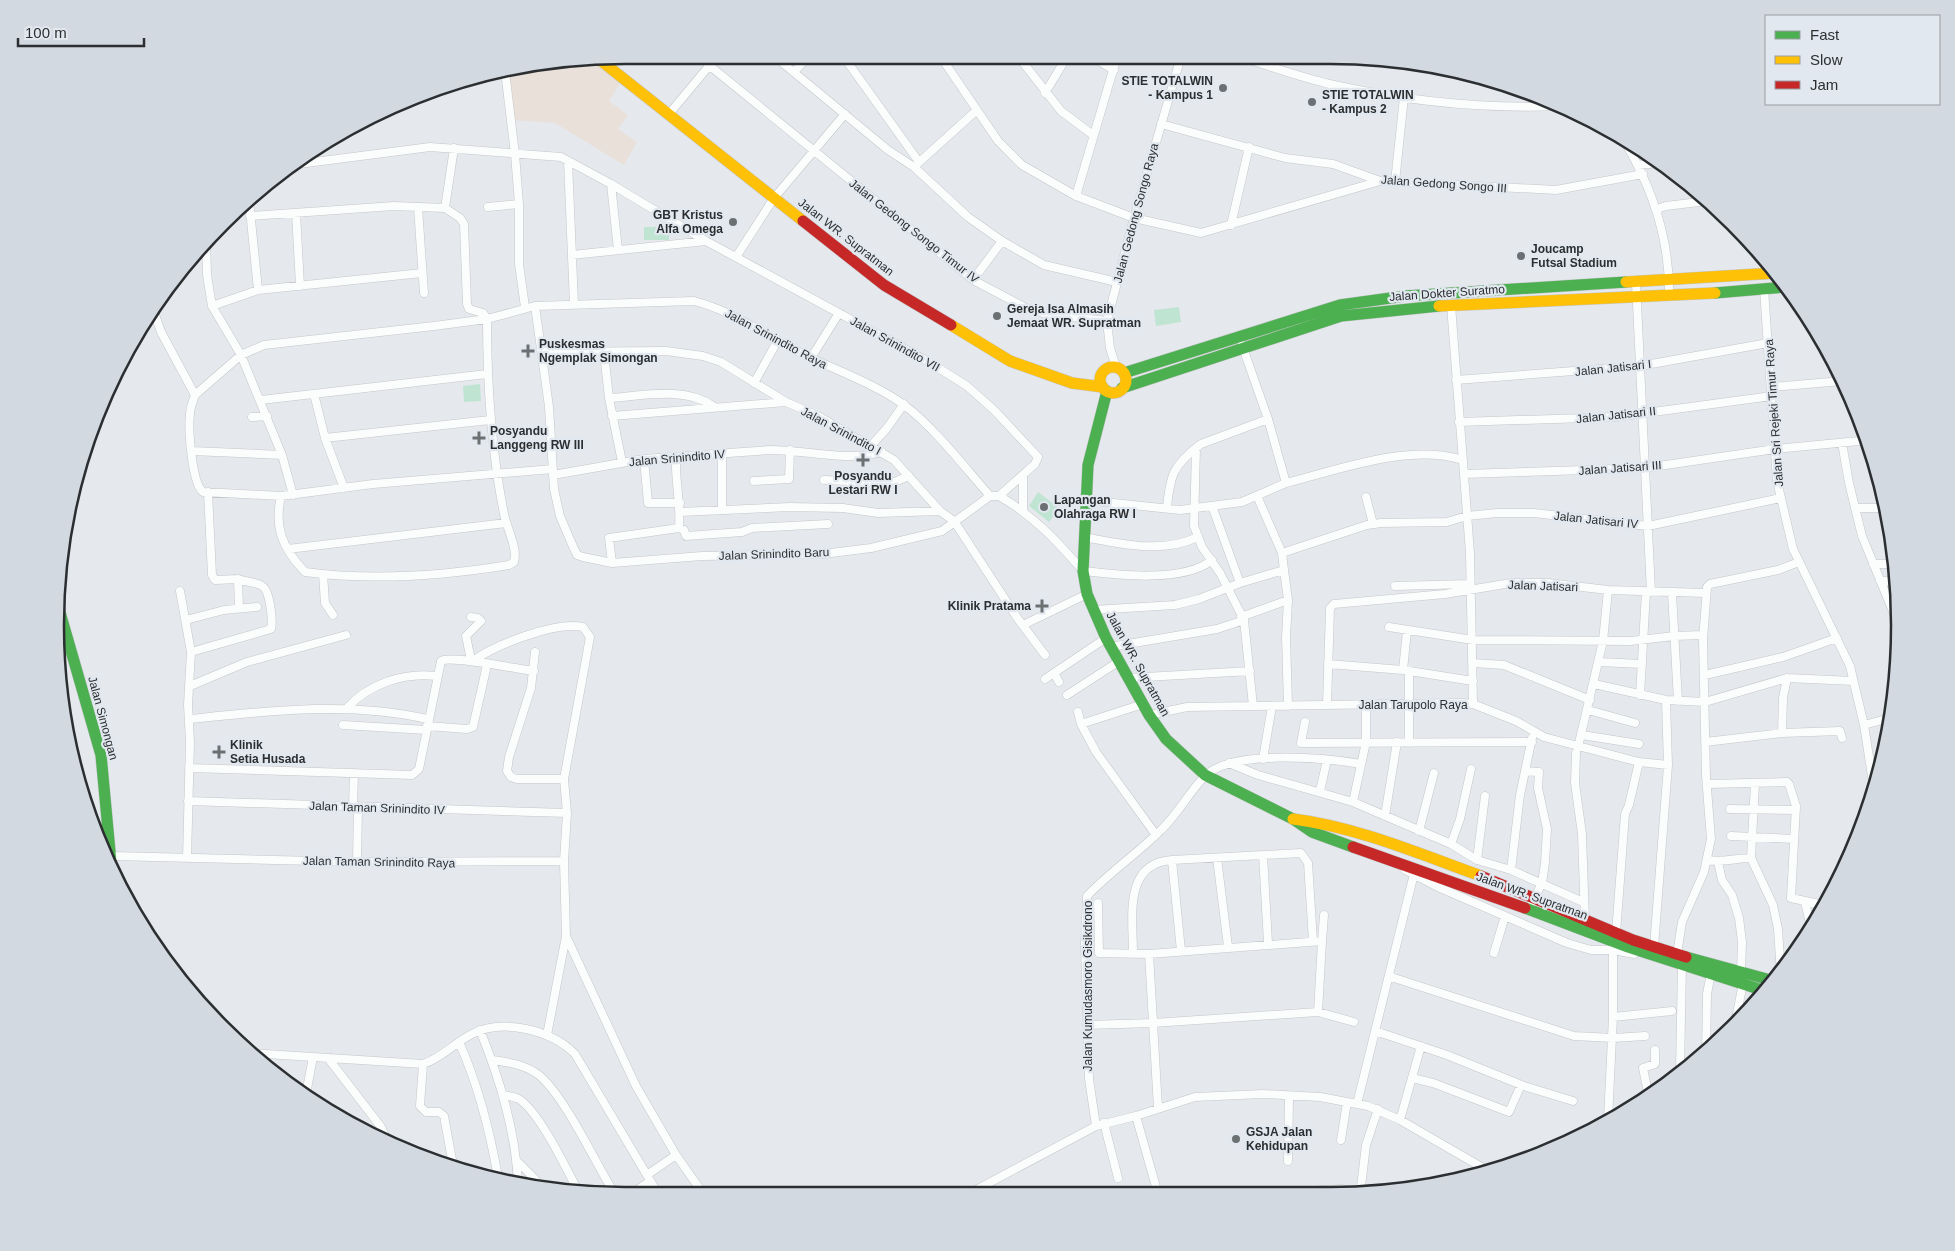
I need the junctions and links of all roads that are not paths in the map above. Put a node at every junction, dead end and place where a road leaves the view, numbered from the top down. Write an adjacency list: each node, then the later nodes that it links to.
1 (711, 64): 21 (street)
2 (713, 64): 27 (street, Jalan Gedong Songo Timur IV)
3 (784, 64): 15 (street)
4 (801, 64): 15 (street)
5 (849, 64): 33 (street)
6 (946, 64): 20 (street)
7 (1024, 64): 17 (street)
8 (1063, 64): 17 (street)
9 (1104, 64): 14 (street)
10 (1115, 64): 14 (street)
11 (1179, 64): 23 (street, Jalan Gedong Songo Raya)
12 (1263, 64): 18 (street)
13 (606, 65): 21 (main road, Jalan WR. Supratman)
14 (1114, 70): 24 (street)
15 (794, 72): 22 (street)
16 (506, 77): 29 (street)
17 (1045, 93): 24 (street)
18 (1404, 97): 19 (street); 37 (street)
19 (1541, 106)
20 (977, 110): 33 (street); 39 (street)
21 (669, 114): 40 (main road, Jalan WR. Supratman)
22 (844, 114): 27 (street); 33 (street)
23 (1161, 124): 25 (street, Jalan Gedong Songo III); 50 (street, Jalan Gedong Songo Raya)
24 (1093, 135): 39 (street)
25 (1249, 147): 36 (street, Jalan Gedong Songo III); 51 (street)
26 (454, 148): 29 (street, Jalan Srinindito VII); 31 (street, Jalan Srinindito VII); 46 (street)
27 (813, 151): 40 (street); 60 (street, Jalan Gedong Songo Timur IV)
28 (1630, 151): 34 (street)
29 (515, 154): 30 (street, Jalan Srinindito VII); 42 (street)
30 (568, 161): 38 (street, Jalan Srinindito VII); 56 (street)
31 (306, 163)
32 (1650, 164): 34 (street)
33 (917, 165): 53 (street)
34 (1638, 165): 35 (street)
35 (1643, 174): 37 (street, Jalan Gedong Songo III); 47 (street)
36 (1380, 181): 37 (street, Jalan Gedong Songo III); 51 (street)
37 (1395, 182)
38 (611, 184): 52 (street, Jalan Srinindito VII); 54 (street)
39 (1076, 196): 50 (street)
40 (774, 198): 57 (street); 97 (main road, Jalan WR. Supratman)
41 (1699, 202): 47 (street)
42 (520, 204): 43 (street); 75 (street)
43 (488, 207)
44 (250, 208): 49 (street)
45 (418, 208): 46 (street); 48 (street); 58 (street)
46 (445, 208): 79 (street)
47 (1657, 209): 61 (street)
48 (296, 213): 49 (street); 64 (street)
49 (250, 216): 67 (street)
50 (1134, 218): 51 (street); 62 (street, Jalan Gedong Songo Raya)
51 (1231, 225)
52 (706, 241): 54 (street); 57 (street, Jalan Srinindito VII)
53 (1002, 241): 60 (street); 62 (street)
54 (618, 250): 56 (street)
55 (206, 251): 73 (street)
56 (572, 255): 71 (street)
57 (736, 258): 77 (street, Jalan Srinindito VII)
58 (422, 272): 64 (street); 68 (street)
59 (1768, 275): 61 (main road, Jalan Dokter Suratmo)
60 (973, 280): 80 (street, Jalan Gedong Songo Timur IV)
61 (1669, 281): 63 (main road, Jalan Dokter Suratmo); 69 (street)
62 (1117, 282): 80 (street, Jalan Gedong Songo Raya)
63 (1636, 283): 70 (street); 76 (main road, Jalan Dokter Suratmo)
64 (300, 286): 67 (street)
65 (1778, 287): 66 (main road, Jalan Dokter Suratmo)
66 (1764, 288): 69 (main road, Jalan Dokter Suratmo); 83 (street, Jalan Sri Rejeki Timur Raya)
67 (258, 290): 73 (street)
68 (424, 293)
69 (1669, 296): 70 (main road, Jalan Dokter Suratmo)
70 (1637, 297): 72 (main road, Jalan Dokter Suratmo); 89 (street)
71 (574, 304): 74 (street, Jalan Srinindito Raya); 82 (street, Jalan Srinindito Raya)
72 (1451, 305): 76 (main road, Jalan Dokter Suratmo); 92 (street)
73 (212, 306): 87 (street)
74 (535, 306): 75 (street, Jalan Srinindito Raya); 85 (street)
75 (524, 307): 79 (street, Jalan Srinindito Raya)
76 (1340, 311): 81 (main road, Jalan Dokter Suratmo); 84 (main road, Jalan Dokter Suratmo)
77 (839, 313): 88 (street); 132 (street, Jalan Srinindito VII)
78 (156, 317): 99 (street)
79 (487, 319): 87 (street, Jalan Srinindito Raya); 91 (street)
80 (1107, 321): 90 (street, Jalan Gedong Songo Raya)
81 (1239, 336): 84 (street); 90 (main road, Jalan Dokter Suratmo)
82 (778, 340): 88 (street, Jalan Srinindito Raya); 94 (street)
83 (1768, 342): 89 (street, Jalan Jatisari I); 95 (street, Jalan Sri Rejeki Timur Raya)
84 (1243, 347): 96 (main road, Jalan Dokter Suratmo); 110 (street)
85 (542, 352): 86 (street); 129 (street)
86 (604, 353): 94 (street); 101 (street)
87 (241, 355): 99 (street, Jalan Srinindito Raya); 102 (street)
88 (811, 358): 104 (street, Jalan Srinindito Raya)
89 (1640, 366): 92 (street, Jalan Jatisari I); 106 (street)
90 (1120, 370): 96 (main road); 97 (main road)
91 (487, 374): 98 (street); 111 (street)
92 (1456, 380): 112 (street)
93 (1835, 382): 95 (street)
94 (754, 383): 103 (street)
95 (1772, 387): 100 (street, Jalan Sri Rejeki Timur Raya)
96 (1122, 388): 97 (main road)
97 (1105, 389): 146 (main road, Jalan WR. Supratman)
98 (314, 394): 102 (street); 113 (street)
99 (195, 395): 120 (street)
100 (1772, 396): 106 (street, Jalan Jatisari II); 118 (street, Jalan Sri Rejeki Timur Raya)
101 (609, 398): 105 (street); 108 (street)
102 (261, 400): 107 (street)
103 (786, 402): 105 (street, Jalan Srinindito I); 116 (street, Jalan Srinindito I)
104 (904, 404): 116 (street); 141 (street, Jalan Srinindito Raya)
105 (713, 406): 108 (street, Jalan Srinindito I)
106 (1642, 413): 112 (street, Jalan Jatisari II); 128 (street)
107 (267, 416): 109 (street); 122 (street)
108 (612, 416): 127 (street)
109 (252, 417)
110 (1268, 419): 117 (street); 136 (street)
111 (490, 420): 113 (street); 130 (street)
112 (1459, 422): 126 (street)
113 (325, 438): 137 (street)
114 (1859, 441): 115 (street, Jalan Jatisari III)
115 (1842, 443): 118 (street, Jalan Jatisari III); 151 (street)
116 (871, 446): 121 (street, Jalan Srinindito I)
117 (1196, 448): 149 (street); 150 (street)
118 (1775, 449): 128 (street, Jalan Jatisari III); 145 (street, Jalan Sri Rejeki Timur Raya)
119 (790, 450): 121 (street, Jalan Srinindito IV); 123 (street, Jalan Srinindito IV); 135 (street)
120 (192, 451): 122 (street); 138 (street)
121 (882, 452): 133 (street, Jalan Srinindito I)
122 (282, 455): 139 (street)
123 (722, 455): 124 (street, Jalan Srinindito IV); 153 (street)
124 (676, 458): 125 (street, Jalan Srinindito IV); 147 (street)
125 (644, 459): 127 (street, Jalan Srinindito IV); 147 (street)
126 (1463, 460): 131 (street); 136 (street)
127 (622, 462): 129 (street, Jalan Srinindito IV)
128 (1645, 468): 131 (street, Jalan Jatisari III); 162 (street)
129 (553, 472): 130 (street, Jalan Srinindito IV); 170 (street, Jalan Srinindito Baru)
130 (496, 474): 137 (street, Jalan Srinindito IV); 159 (street)
131 (1464, 474): 157 (street)
132 (1023, 475): 142 (street); 154 (street)
133 (909, 476): 134 (street); 155 (street, Jalan Srinindito I)
134 (824, 480)
135 (754, 481)
136 (1286, 483): 143 (street)
137 (344, 488): 139 (street, Jalan Srinindito IV)
138 (208, 492): 140 (street, Jalan Srinindito IV); 176 (street)
139 (293, 494): 140 (street, Jalan Srinindito IV)
140 (281, 496): 166 (street)
141 (990, 496): 142 (street); 158 (street, Jalan Srinindito Baru)
142 (999, 496): 154 (street)
143 (1256, 496): 148 (street); 167 (street)
144 (1366, 497): 161 (street)
145 (1781, 498): 162 (street, Jalan Jatisari IV); 169 (street, Jalan Sri Rejeki Timur Raya)
146 (1085, 500): 149 (street); 164 (main road, Jalan WR. Supratman)
147 (680, 503): 156 (street)
148 (1212, 506): 150 (street); 179 (street)
149 (1167, 508): 150 (street)
150 (1195, 508): 165 (street)
151 (1855, 508): 152 (street); 171 (street)
152 (1878, 508)
153 (722, 509): 155 (street); 156 (street)
154 (1023, 509): 174 (street)
155 (940, 511): 158 (street, Jalan Srinindito I)
156 (680, 512): 163 (street)
157 (1468, 516): 161 (street, Jalan Jatisari IV); 162 (street, Jalan Jatisari IV); 181 (street)
158 (954, 521): 170 (street, Jalan Srinindito Baru); 198 (street)
159 (506, 523): 166 (street); 175 (street)
160 (828, 524): 163 (street)
161 (1373, 524): 167 (street, Jalan Jatisari IV)
162 (1648, 526): 185 (street)
163 (679, 528): 170 (street)
164 (1084, 538): 165 (street); 174 (main road, Jalan WR. Supratman)
165 (1198, 538): 168 (street)
166 (288, 549): 175 (street)
167 (1282, 553): 173 (street)
168 (1212, 560): 174 (street); 182 (street)
169 (1799, 562): 187 (street); 205 (street, Jalan Sri Rejeki Timur Raya)
170 (612, 563)
171 (1873, 564): 172 (street); 177 (street)
172 (1887, 564)
173 (1284, 570): 179 (street); 189 (street)
174 (1083, 571): 188 (main road, Jalan WR. Supratman)
175 (323, 574): 194 (street)
176 (238, 579): 192 (street); 210 (street)
177 (1880, 580): 178 (street); 190 (street)
178 (1889, 582)
179 (1240, 583): 182 (street)
180 (1394, 586): 181 (street)
181 (1470, 586): 183 (street, Jalan Jatisari); 206 (street); 217 (street)
182 (1228, 587): 193 (street); 196 (street)
183 (1608, 590): 185 (street, Jalan Jatisari); 208 (street)
184 (180, 591): 197 (street)
185 (1649, 592): 186 (street, Jalan Jatisari); 207 (street)
186 (1672, 593): 187 (street, Jalan Jatisari); 204 (street)
187 (1705, 593): 203 (street)
188 (1087, 594): 193 (main road, Jalan WR. Supratman); 198 (street)
189 (1288, 600): 196 (street); 246 (street)
190 (1890, 605)
191 (257, 607): 192 (street)
192 (239, 608): 197 (street)
193 (1093, 610): 209 (main road, Jalan WR. Supratman)
194 (333, 615)
195 (471, 617): 213 (street)
196 (1242, 618): 209 (street); 221 (street)
197 (186, 620): 210 (street)
198 (1023, 625): 212 (street)
199 (64, 626): 305 (main road, Jalan Simongan)
200 (1389, 627): 201 (street)
201 (1407, 631): 206 (street); 222 (street)
202 (346, 635): 233 (street)
203 (1703, 635): 204 (street); 224 (street)
204 (1674, 636): 207 (street); 238 (street)
205 (1837, 638): 224 (street); 230 (street, Jalan Sri Rejeki Timur Raya)
206 (1472, 640): 208 (street); 216 (street)
207 (1642, 640): 208 (street); 218 (street)
208 (1603, 641): 215 (street)
209 (1108, 642): 214 (main road, Jalan WR. Supratman); 223 (street)
210 (191, 652): 233 (street)
211 (535, 652): 220 (street)
212 (1045, 655)
213 (472, 660): 219 (street); 225 (street); 284 (street)
214 (1118, 662): 226 (main road, Jalan WR. Supratman); 234 (street)
215 (1599, 662): 218 (street); 232 (street)
216 (1473, 663): 229 (street); 236 (street)
217 (1328, 664): 222 (street); 242 (street)
218 (1642, 664): 235 (street)
219 (487, 665): 220 (street); 258 (street)
220 (534, 671): 284 (street)
221 (1250, 671): 226 (street); 244 (street)
222 (1406, 671): 229 (street); 243 (street)
223 (1054, 673): 228 (street); 231 (street)
224 (1705, 675): 239 (street)
225 (436, 676): 248 (street); 258 (street)
226 (1128, 678): 240 (main road, Jalan WR. Supratman)
227 (1787, 678): 230 (street); 239 (street); 261 (street)
228 (1045, 679)
229 (1473, 681): 241 (street)
230 (1853, 681): 259 (street, Jalan Sri Rejeki Timur Raya)
231 (1059, 682)
232 (1594, 684): 235 (street); 236 (street)
233 (190, 686): 252 (street)
234 (1067, 695)
235 (1640, 695): 237 (street)
236 (1590, 700): 249 (street)
237 (1666, 700): 238 (street); 276 (street)
238 (1678, 701): 239 (street)
239 (1705, 702): 267 (street)
240 (1143, 704): 251 (main road, Jalan WR. Supratman); 257 (street)
241 (1472, 704): 243 (street, Jalan Tarupolo Raya); 260 (street, Jalan Tarupolo Raya)
242 (1327, 705): 246 (street, Jalan Tarupolo Raya); 247 (street, Jalan Tarupolo Raya)
243 (1408, 705): 247 (street, Jalan Tarupolo Raya); 268 (street)
244 (1253, 706): 245 (street, Jalan Tarupolo Raya); 251 (street, Jalan Tarupolo Raya)
245 (1272, 706): 246 (street, Jalan Tarupolo Raya); 271 (street)
246 (1288, 706)
247 (1366, 706): 264 (street)
248 (346, 708): 252 (street); 258 (street)
249 (1588, 710): 255 (street); 262 (street)
250 (1078, 712): 257 (street)
251 (1149, 715): 283 (main road, Jalan WR. Supratman)
252 (190, 719): 277 (street)
253 (1882, 720): 259 (street)
254 (1305, 722): 264 (street)
255 (1634, 723)
256 (343, 724): 258 (street)
257 (1081, 724): 300 (street)
258 (427, 725): 281 (street)
259 (1864, 725): 280 (street, Jalan Sri Rejeki Timur Raya)
260 (1534, 731): 266 (street); 270 (street, Jalan Tarupolo Raya)
261 (1782, 733): 263 (street); 267 (street)
262 (1582, 735): 269 (street); 270 (street)
263 (1842, 738)
264 (1366, 742): 265 (street); 275 (street)
265 (1396, 742): 268 (street); 296 (street)
266 (1532, 742): 268 (street); 279 (street)
267 (1705, 742): 286 (street)
268 (1409, 743)
269 (1639, 744)
270 (1577, 750): 273 (street, Jalan Tarupolo Raya); 321 (street)
271 (1263, 759): 272 (street); 274 (street)
272 (1327, 760): 275 (street); 287 (street)
273 (1639, 762): 276 (street, Jalan Tarupolo Raya); 330 (street)
274 (1229, 763): 283 (street); 287 (street)
275 (1361, 764): 290 (street)
276 (1668, 765): 337 (street)
277 (189, 768): 281 (street); 289 (street)
278 (1471, 769): 304 (street)
279 (1525, 770): 317 (street); 319 (street)
280 (1871, 773)
281 (354, 774): 291 (street)
282 (1434, 774): 298 (street)
283 (1205, 776): 297 (main road, Jalan WR. Supratman); 300 (street, Jalan Kumudasmoro Gisikdrono)
284 (564, 779): 295 (street)
285 (1755, 783): 286 (street); 292 (street); 294 (street)
286 (1708, 784): 313 (street)
287 (1320, 791): 290 (street)
288 (1485, 796): 312 (street)
289 (188, 801): 291 (street, Jalan Taman Srinindito IV); 308 (street)
290 (1353, 802): 296 (street)
291 (356, 807): 295 (street, Jalan Taman Srinindito IV); 315 (street)
292 (1796, 808): 294 (street); 303 (street)
293 (1730, 809): 294 (street)
294 (1754, 809): 302 (street)
295 (567, 813): 314 (street)
296 (1384, 816): 298 (street)
297 (1293, 819): 299 (main road, Jalan WR. Supratman); 320 (main road, Jalan WR. Supratman)
298 (1419, 831): 304 (street)
299 (1312, 832): 318 (street); 325 (main road, Jalan WR. Supratman)
300 (1156, 835): 338 (street, Jalan Kumudasmoro Gisikdrono)
301 (1731, 836): 302 (street)
302 (1753, 837): 303 (street); 310 (street)
303 (1794, 839): 322 (street)
304 (1451, 844): 312 (street)
305 (111, 850)
306 (1263, 855): 309 (street); 332 (street); 333 (street)
307 (114, 856): 308 (street, Jalan Taman Srinindito Raya)
308 (187, 858): 315 (street, Jalan Taman Srinindito Raya)
309 (1217, 858): 311 (street); 334 (street)
310 (1751, 858): 316 (street); 344 (street)
311 (1172, 860): 336 (street); 340 (street)
312 (1477, 860): 317 (street)
313 (1707, 860): 316 (street); 343 (street)
314 (564, 861): 315 (street, Jalan Taman Srinindito Raya); 331 (street)
315 (357, 862)
316 (1718, 862): 347 (street)
317 (1511, 870): 319 (street)
318 (1414, 874): 327 (street); 346 (street)
319 (1542, 883): 320 (street); 321 (street)
320 (1534, 898): 325 (street); 329 (main road, Jalan WR. Supratman)
321 (1583, 902): 329 (street)
322 (1805, 902): 324 (street); 328 (street)
323 (1098, 903): 339 (street)
324 (1817, 904)
325 (1529, 909): 337 (main road, Jalan WR. Supratman)
326 (1324, 915): 332 (street)
327 (1505, 916): 335 (street); 341 (street)
328 (1809, 918)
329 (1585, 921): 330 (main road, Jalan WR. Supratman)
330 (1616, 933): 337 (main road, Jalan WR. Supratman)
331 (566, 936): 359 (street); 389 (street)
332 (1317, 941): 333 (street); 351 (street)
333 (1268, 943): 334 (street)
334 (1228, 947): 336 (street)
335 (1613, 950): 337 (street); 353 (street)
336 (1181, 951): 342 (street)
337 (1658, 952): 343 (main road, Jalan WR. Supratman)
338 (1086, 953): 339 (street); 356 (street, Jalan Kumudasmoro Gisikdrono)
339 (1099, 953): 340 (street)
340 (1133, 953): 342 (street)
341 (1494, 953)
342 (1149, 954): 355 (street)
343 (1680, 959): 345 (main road, Jalan WR. Supratman); 347 (main road, Jalan WR. Supratman); 371 (street)
344 (1780, 960)
345 (1711, 973): 347 (main road, Jalan WR. Supratman); 363 (street)
346 (1391, 977): 358 (street); 361 (street)
347 (1742, 978): 348 (main road, Jalan WR. Supratman); 349 (main road, Jalan WR. Supratman); 352 (street)
348 (1765, 980)
349 (1759, 987)
350 (1672, 1011): 353 (street)
351 (1318, 1012): 354 (street); 355 (street)
352 (1736, 1013)
353 (1614, 1017): 361 (street)
354 (1354, 1022)
355 (1153, 1023): 356 (street); 381 (street)
356 (1087, 1025): 386 (street, Jalan Kumudasmoro Gisikdrono)
357 (480, 1030): 359 (street); 362 (street); 369 (street)
358 (1375, 1032): 364 (street); 380 (street)
359 (547, 1035): 396 (street)
360 (1645, 1036): 361 (street)
361 (1612, 1038): 383 (street)
362 (459, 1042): 370 (street); 394 (street)
363 (1706, 1042)
364 (1421, 1046): 372 (street); 373 (street)
365 (1655, 1050): 375 (street)
366 (262, 1054): 367 (street)
367 (313, 1057): 368 (street); 374 (street)
368 (328, 1058): 370 (street); 387 (street)
369 (492, 1060): 376 (street); 401 (street)
370 (423, 1064): 390 (street)
371 (1680, 1064)
372 (1412, 1078): 373 (street); 385 (street)
373 (1520, 1085): 378 (street)
374 (307, 1088)
375 (1647, 1089)
376 (504, 1095): 391 (street); 399 (street)
377 (1289, 1097): 379 (street); 381 (street); 392 (street)
378 (1573, 1101)
379 (1347, 1102): 380 (street); 388 (street)
380 (1358, 1104): 382 (street)
381 (1158, 1108): 384 (street)
382 (1378, 1109): 385 (street); 400 (street)
383 (1608, 1113)
384 (1136, 1116): 386 (street); 406 (street)
385 (1400, 1120): 393 (street)
386 (1100, 1124): 397 (street, Jalan Kumudasmoro Gisikdrono); 405 (street)
387 (383, 1132)
388 (1340, 1140)
389 (676, 1155): 396 (street); 404 (street)
390 (452, 1159)
391 (517, 1161): 395 (street); 398 (street)
392 (1288, 1161)
393 (1480, 1166)
394 (497, 1172)
395 (518, 1176)
396 (648, 1178): 402 (street); 403 (street)
397 (1118, 1178)
398 (535, 1179)
399 (574, 1184)
400 (1361, 1186)
401 (609, 1187)
402 (639, 1187)
403 (654, 1187)
404 (698, 1187)
405 (981, 1187)
406 (1156, 1187)

